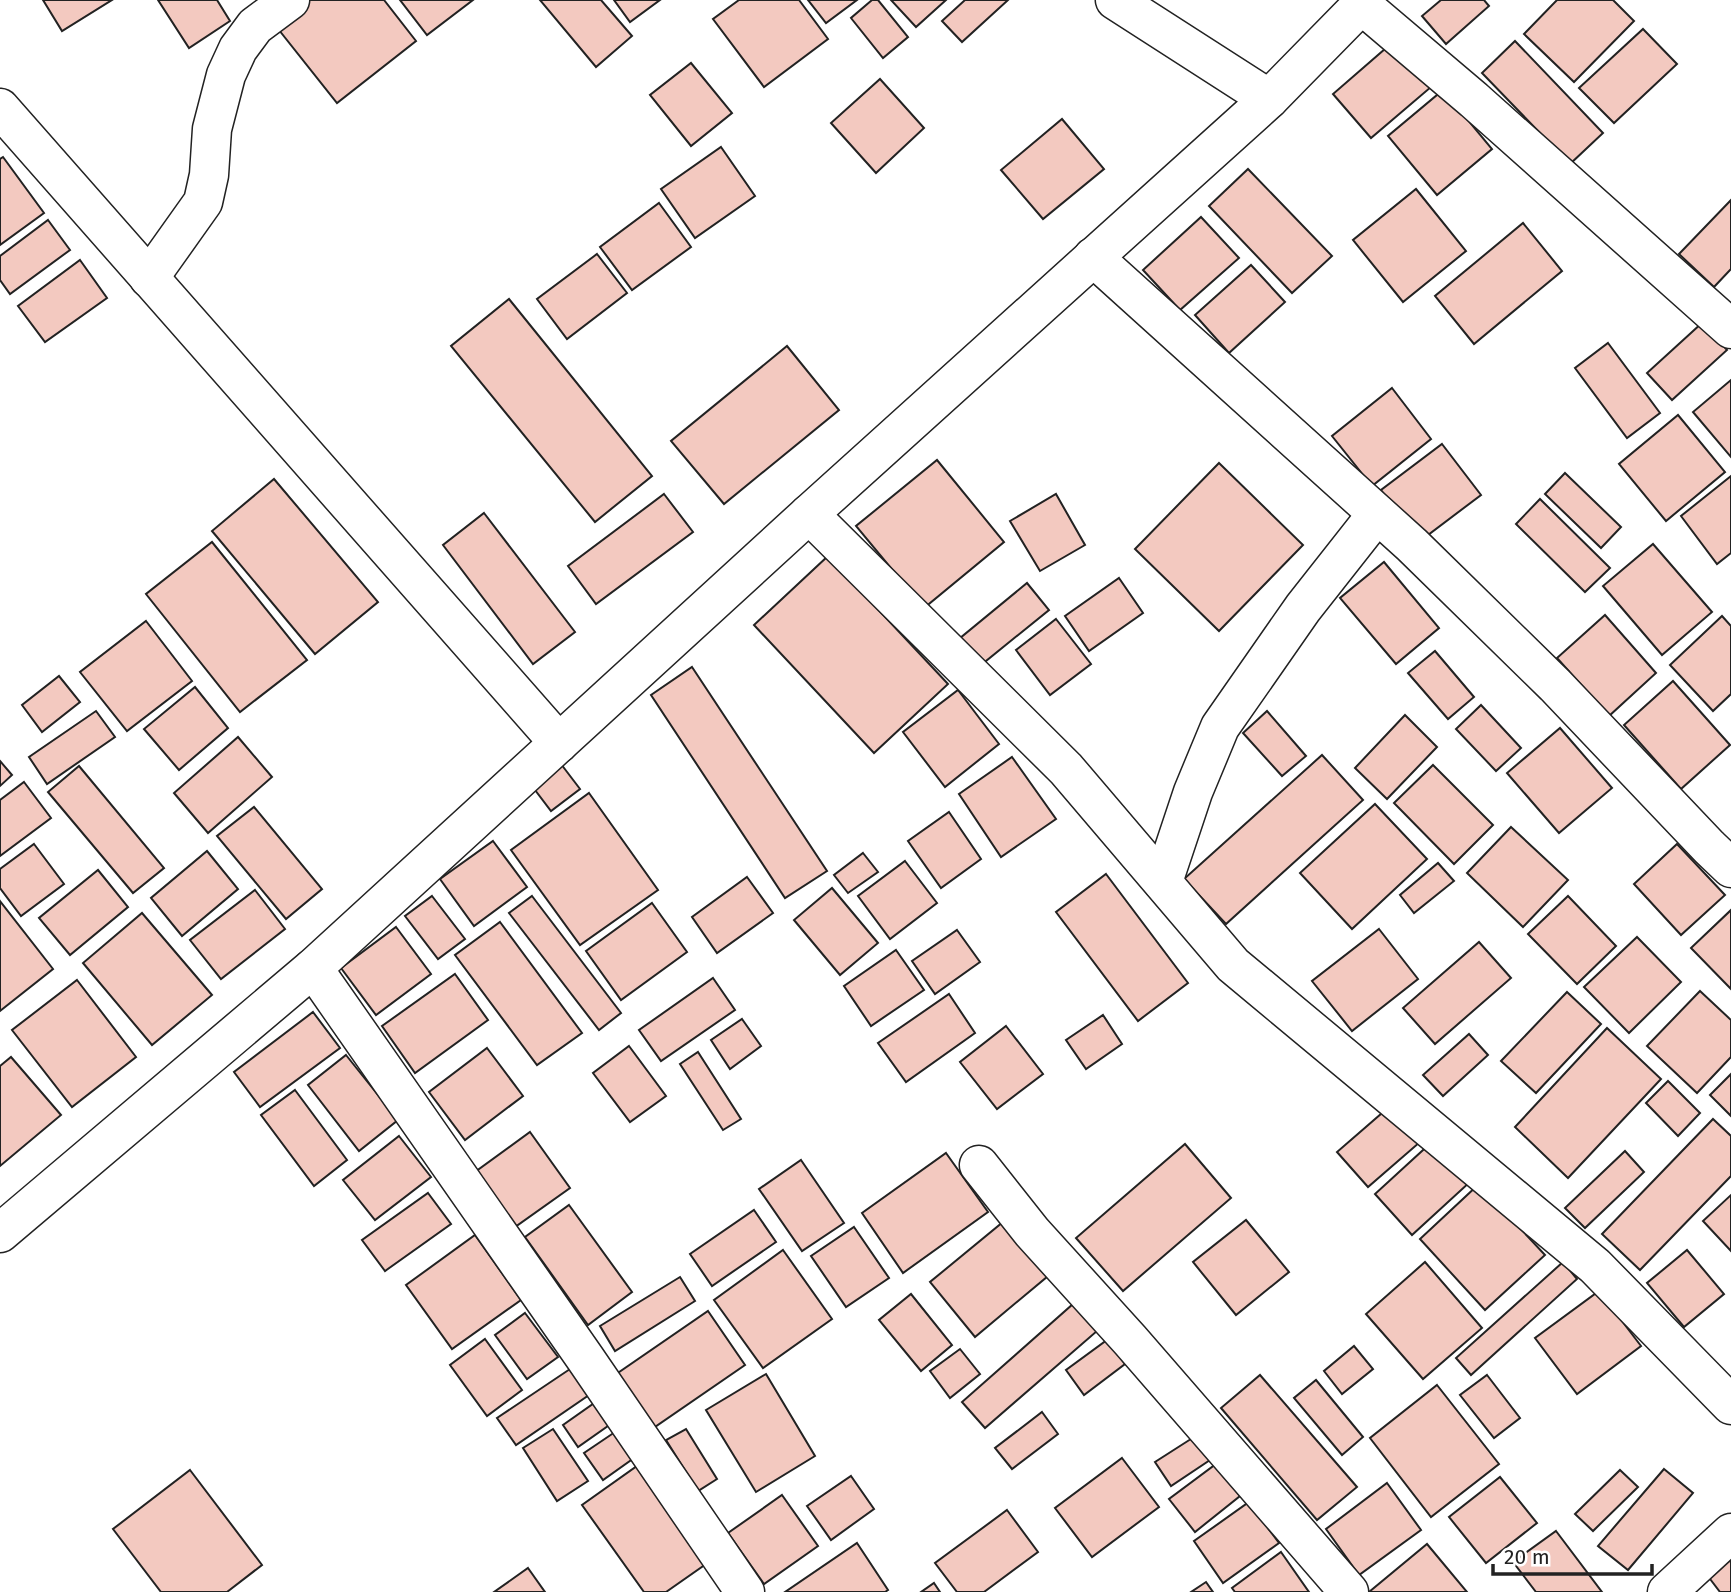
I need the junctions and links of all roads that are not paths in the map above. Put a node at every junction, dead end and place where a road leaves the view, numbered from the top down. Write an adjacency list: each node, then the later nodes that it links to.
1 (290, 0): 7 (street)
2 (1115, 0): 4 (street)
3 (1364, 2): 4 (street); 8 (street)
4 (1269, 99): 6 (street)
5 (8, 130): 7 (street)
6 (1093, 257): 9 (street); 10 (street)
7 (149, 278): 11 (street)
8 (1731, 329)
9 (809, 514): 11 (street); 13 (street)
10 (1377, 514): 12 (street); 13 (street)
11 (559, 743): 14 (street)
12 (1731, 868)
13 (1163, 882): 17 (street)
14 (313, 968): 16 (street); 19 (street)
15 (979, 1165): 20 (street)
16 (0, 1233)
17 (1731, 1405)
18 (1731, 1533): 21 (street)
19 (745, 1592)
20 (1349, 1592)
21 (1667, 1592)

